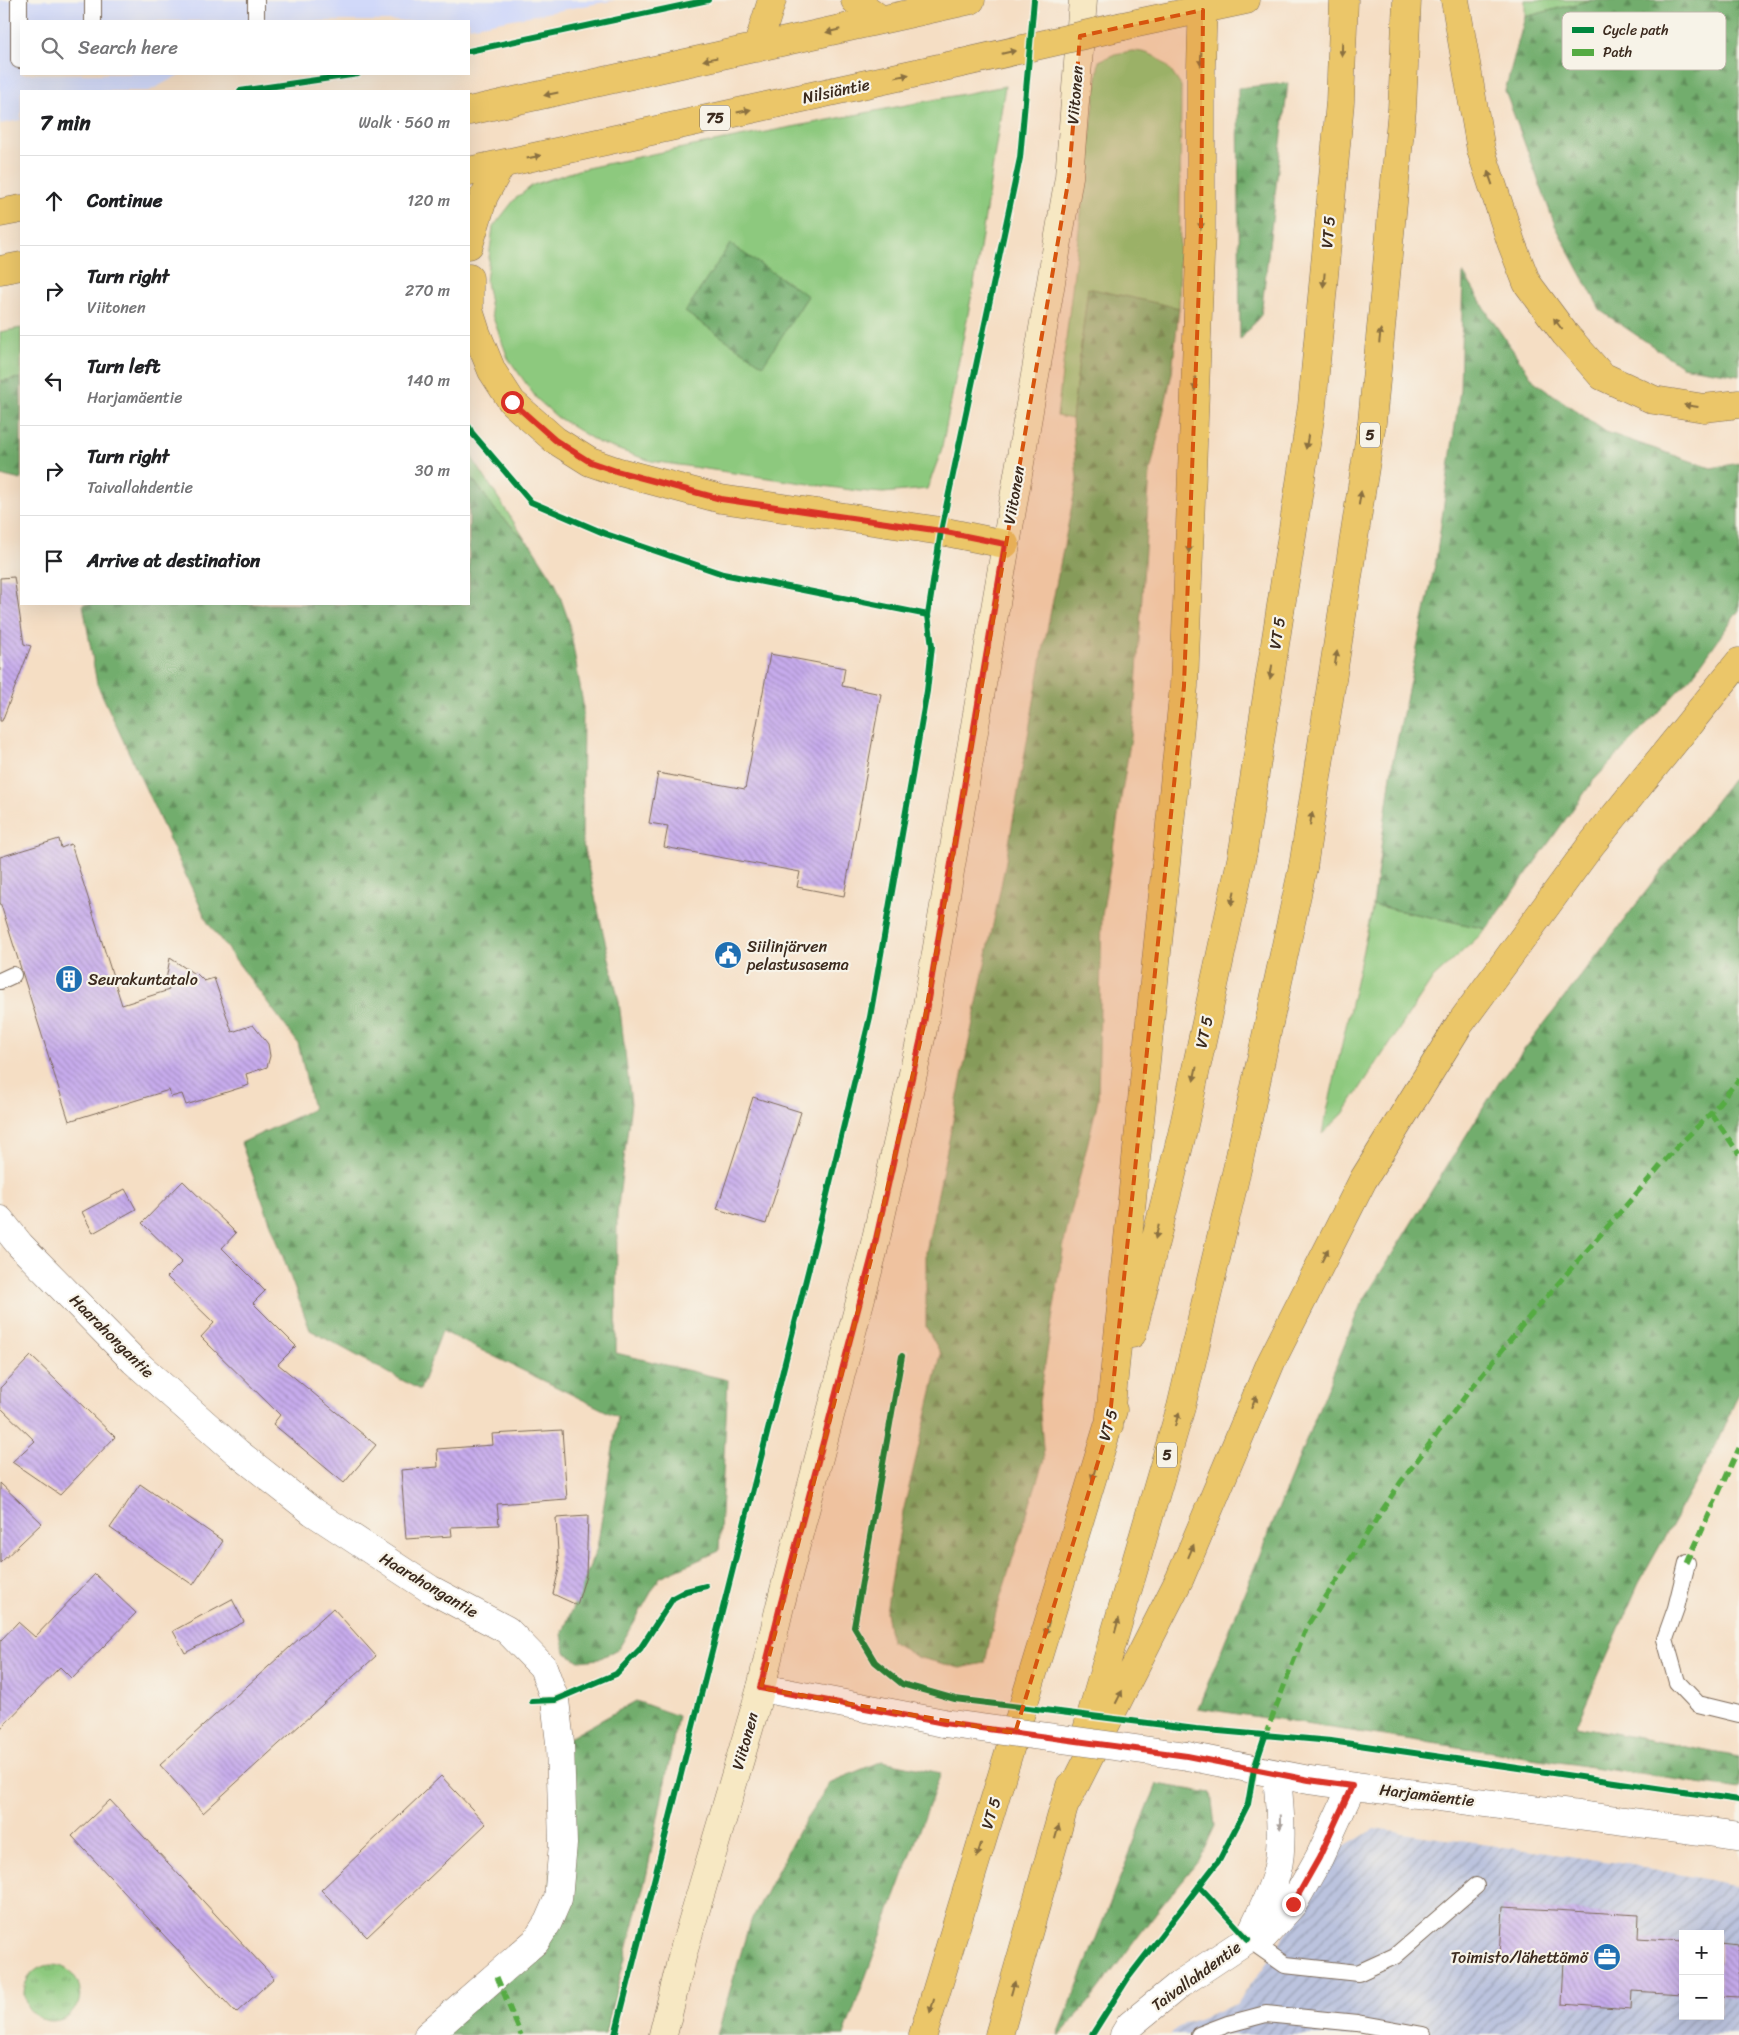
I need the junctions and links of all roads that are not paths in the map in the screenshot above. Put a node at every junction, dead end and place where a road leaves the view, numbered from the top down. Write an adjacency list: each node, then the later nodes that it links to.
1 (19, 0): 17 (lane)
2 (93, 0): 13 (lane)
3 (256, 0): 14 (lane)
4 (772, 0): 16 (main road)
5 (855, 0): 15 (main road)
6 (969, 0): 15 (main road)
7 (1083, 0): 28 (main road, Viitonen)
8 (1246, 0): 12 (main road, 75)
9 (1344, 0): 31 (main road, VT 5, one-way to 31)
10 (1407, 0): 37 (main road, 5, one-way to 10)
11 (1455, 0): 27 (main road, one-way to 11)
12 (1203, 5): 19 (main road, Nilsiäntie / 75, one-way to 12, bridge); 31 (main road, one-way to 31)
13 (93, 20)
14 (256, 20)
15 (880, 20): 16 (main road, one-way to 16)
16 (757, 48): 18 (main road, one-way to 18)
17 (20, 60)
18 (470, 112)
19 (502, 164): 20 (main road, Nilsiäntie / 75); 23 (main road)
20 (470, 171)
21 (20, 209): 22 (main road)
22 (0, 214)
23 (470, 242)
24 (20, 266): 25 (main road)
25 (0, 270)
26 (470, 313): 28 (main road)
27 (1739, 404)
28 (1005, 544): 33 (main road, Viitonen)
29 (1739, 662): 37 (main road, one-way to 29)
30 (0, 1220): 42 (street, Haarahongantie)
31 (1109, 1426): 44 (main road, VT 5, one-way to 44)
32 (1687, 1563): 34 (lane)
33 (760, 1688): 35 (street, Harjamäentie, bridge); 43 (main road, Viitonen)
34 (1739, 1714)
35 (1277, 1774): 36 (street, Harjamäentie); 40 (street, Taivallahdentie, one-way to 40)
36 (1352, 1786): 38 (street, Harjamäentie); 40 (street, Taivallahdentie)
37 (1066, 1803): 45 (main road, 5, one-way to 37)
38 (1739, 1836)
39 (1476, 1886): 40 (lane)
40 (1248, 1940): 46 (street, Taivallahdentie)
41 (1428, 2032): 47 (lane)
42 (428, 2035)
43 (662, 2035)
44 (923, 2035)
45 (999, 2035)
46 (1124, 2035)
47 (1199, 2035)

